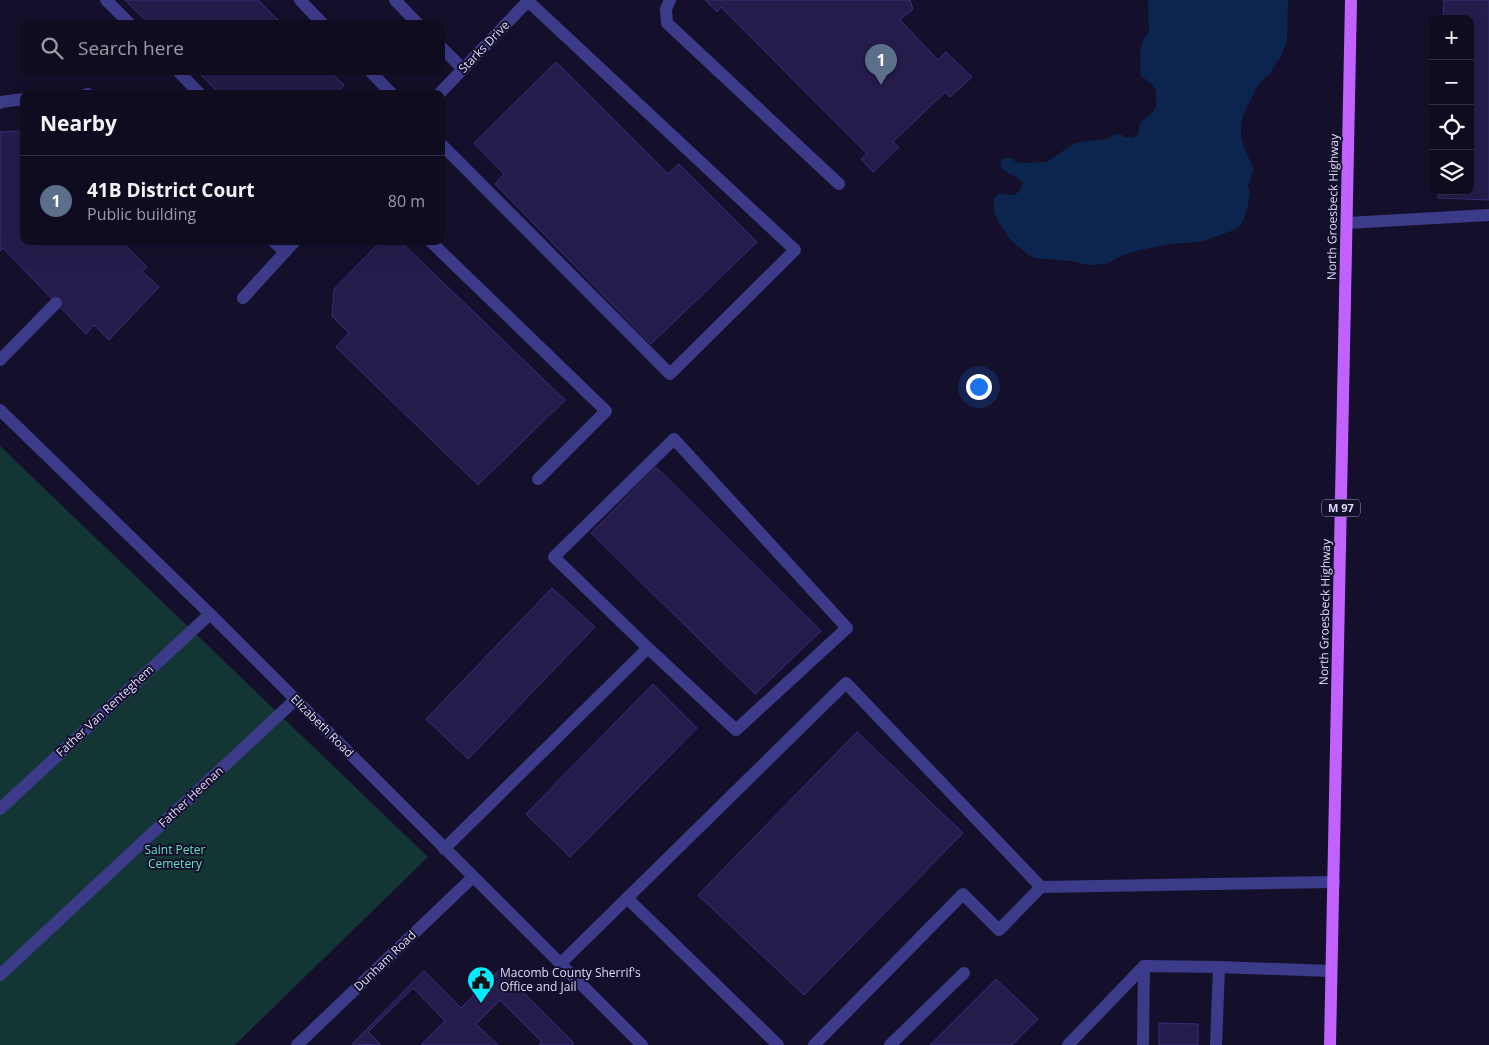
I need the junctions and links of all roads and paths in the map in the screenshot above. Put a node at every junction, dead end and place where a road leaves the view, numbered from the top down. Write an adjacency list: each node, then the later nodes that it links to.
1 (106, 0): 8 (street)
2 (300, 0): 9 (street)
3 (395, 0): 10 (street)
4 (529, 0): 12 (street, Starks Drive); 20 (street)
5 (656, 0): 7 (street)
6 (1351, 0): 23 (main road, North Groesbeck Highway / M 97)
7 (668, 4): 21 (street)
8 (126, 20)
9 (319, 20)
10 (414, 20)
11 (445, 51): 12 (street)
12 (463, 70): 17 (street, Starks Drive)
13 (182, 75): 15 (street)
14 (374, 75): 16 (street)
15 (196, 90)
16 (388, 90)
17 (443, 90)
18 (20, 100): 19 (street)
19 (0, 103)
20 (445, 148)
21 (839, 184)
22 (1489, 215): 23 (street)
23 (1346, 223): 39 (main road, North Groesbeck Highway / M 97)
24 (277, 245): 27 (street)
25 (291, 245): 27 (street)
26 (434, 245): 32 (street)
27 (285, 252): 28 (street)
28 (243, 298)
29 (56, 303): 30 (street)
30 (0, 360)
31 (0, 410): 33 (street, Elizabeth Road)
32 (538, 479)
33 (210, 614): 35 (street, Elizabeth Road); 36 (street, Father Van Renteghem)
34 (648, 648): 34 (street); 37 (street)
35 (295, 700): 37 (street, Elizabeth Road); 47 (street, Father Heenan)
36 (0, 809)
37 (444, 849): 38 (street, Elizabeth Road)
38 (473, 877): 42 (street, Elizabeth Road); 49 (street, Dunham Road)
39 (1334, 882): 40 (street); 45 (main road, North Groesbeck Highway / M 97)
40 (1040, 887): 41 (street); 51 (street)
41 (627, 898): 42 (street); 50 (street)
42 (560, 964): 48 (street, Elizabeth Road)
43 (1144, 966): 44 (street); 53 (street); 54 (street)
44 (1219, 967): 45 (street); 55 (street)
45 (1331, 971): 56 (main road, North Groesbeck Highway / M 97)
46 (964, 973): 52 (street)
47 (0, 975)
48 (637, 1043)
49 (297, 1045)
50 (778, 1045)
51 (814, 1045)
52 (890, 1045)
53 (1068, 1045)
54 (1143, 1045)
55 (1216, 1045)
56 (1331, 1045)

